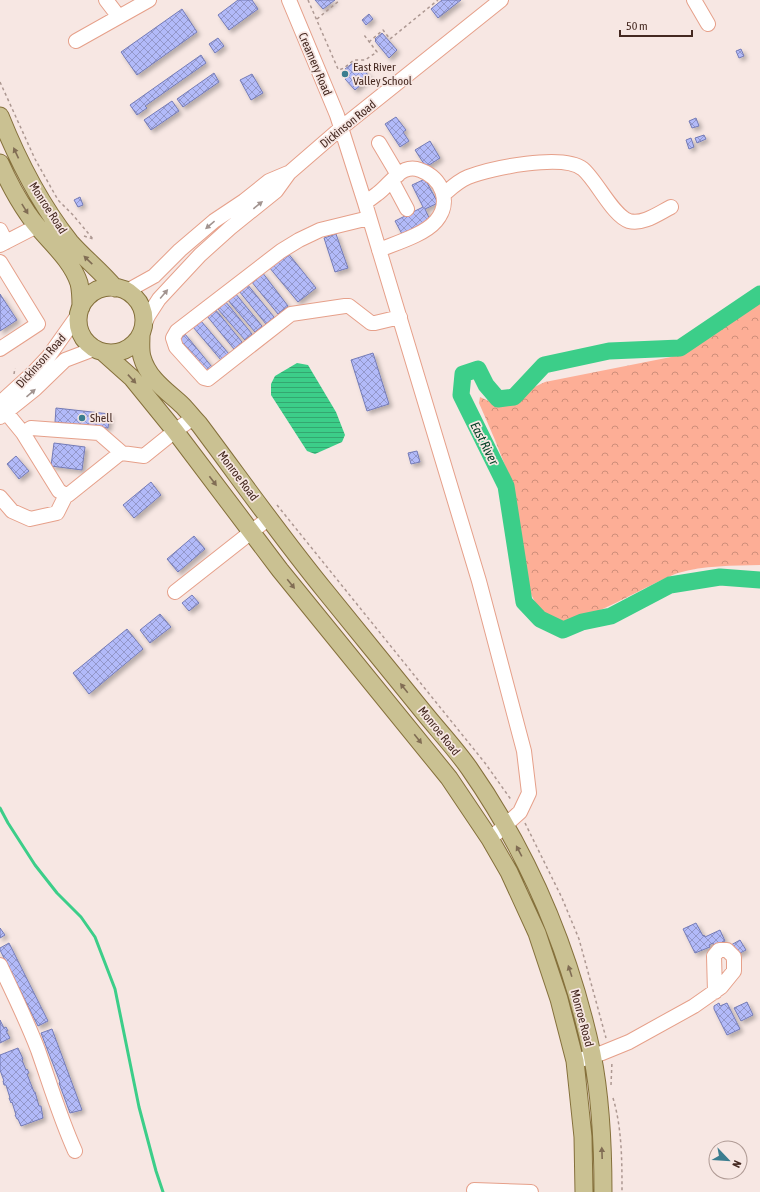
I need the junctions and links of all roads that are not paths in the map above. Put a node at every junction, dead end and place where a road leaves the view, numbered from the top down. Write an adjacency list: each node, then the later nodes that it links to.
1 (106, 0): 6 (street)
2 (149, 0): 6 (street)
3 (288, 0): 10 (street, Creamery Road)
4 (500, 0): 10 (street, Dickinson Road)
5 (694, 0): 7 (street)
6 (119, 17): 8 (street)
7 (708, 24)
8 (76, 41)
9 (0, 116): 24 (main road, Monroe Road, one-way to 9)
10 (341, 128): 13 (street, Dickinson Road); 16 (street, Creamery Road)
11 (379, 143): 14 (street)
12 (0, 163): 20 (main road, Monroe Road, one-way to 20)
13 (289, 173): 24 (street, Dickinson Road, one-way to 24); 27 (street, Dickinson Road, one-way to 13)
14 (395, 178): 15 (street); 16 (street); 18 (street)
15 (443, 195): 17 (street); 22 (street)
16 (365, 203): 19 (street)
17 (671, 207)
18 (407, 209)
19 (370, 218): 22 (street); 26 (street)
20 (37, 226): 21 (street); 25 (main road, Monroe Road)
21 (2, 239)
22 (379, 250): 26 (street)
23 (0, 262): 28 (street)
24 (121, 290): 25 (main road); 27 (main road)
25 (80, 311): 29 (main road); 30 (street, Dickinson Road)
26 (400, 317): 40 (street)
27 (142, 331): 29 (main road); 31 (main road, Monroe Road)
28 (0, 349)
29 (99, 351): 30 (street, Dickinson Road, one-way to 29); 32 (main road, Monroe Road, one-way to 32)
30 (2, 410): 33 (street)
31 (193, 418): 32 (street); 37 (main road, Monroe Road)
32 (175, 430): 34 (street); 38 (main road, Monroe Road, one-way to 38)
33 (23, 433): 34 (street); 35 (street)
34 (122, 453): 35 (street)
35 (66, 495): 36 (street)
36 (0, 497)
37 (269, 518): 38 (street); 40 (main road, Monroe Road, one-way to 37)
38 (252, 533): 39 (street); 41 (main road, Monroe Road, one-way to 41)
39 (175, 592)
40 (505, 826): 41 (street); 44 (main road, Monroe Road, one-way to 40)
41 (490, 839): 45 (main road, Monroe Road)
42 (0, 965): 46 (street)
43 (715, 992): 44 (street)
44 (592, 1056): 45 (street); 50 (main road, Monroe Road, one-way to 44)
45 (575, 1061): 49 (main road, Monroe Road)
46 (75, 1151)
47 (474, 1190): 48 (street)
48 (531, 1192)
49 (584, 1192)
50 (603, 1192)

